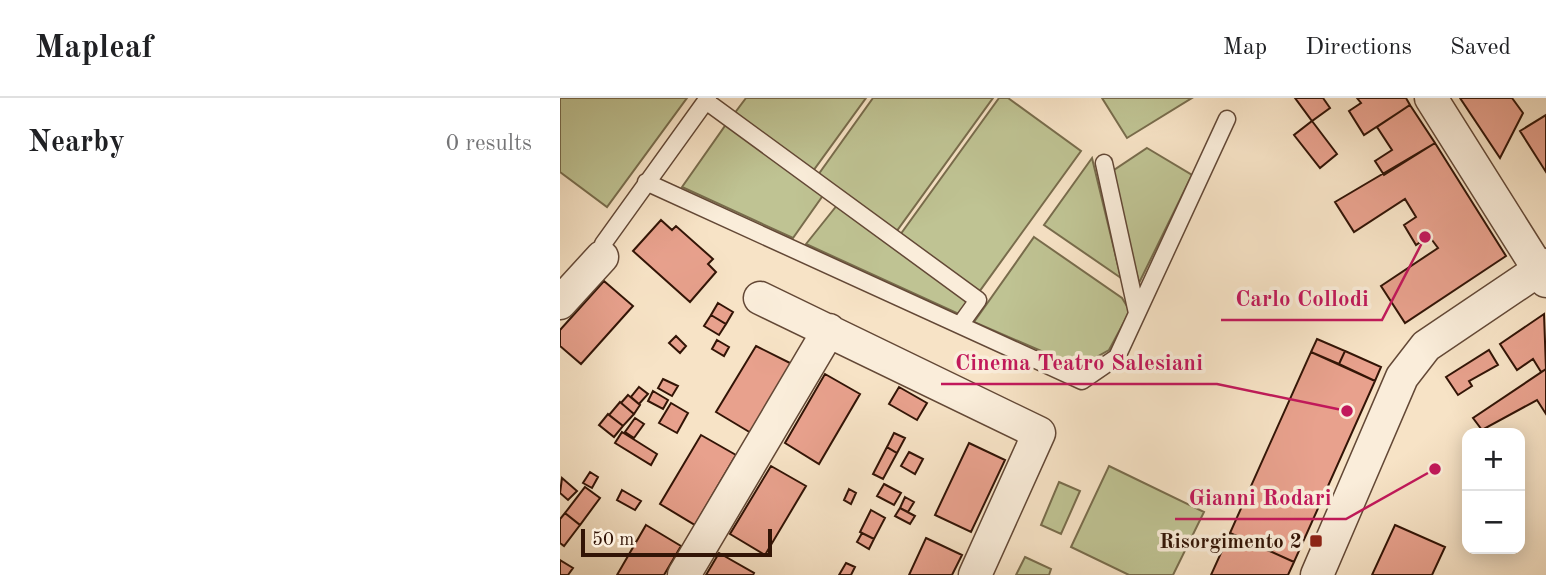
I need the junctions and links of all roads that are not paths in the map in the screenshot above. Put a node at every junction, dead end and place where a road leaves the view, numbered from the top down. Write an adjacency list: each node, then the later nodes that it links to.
1 (1431, 98): 7 (street)
2 (707, 99): 5 (lane); 11 (lane)
3 (1227, 119): 10 (lane)
4 (1104, 163): 10 (lane)
5 (646, 182): 6 (lane); 11 (lane)
6 (602, 257): 9 (street)
7 (1544, 272): 15 (street)
8 (760, 298): 12 (street)
9 (560, 303)
10 (1137, 313): 11 (lane)
11 (960, 326)
12 (830, 330): 13 (street); 14 (street)
13 (684, 575)
14 (975, 575)
15 (1317, 575)

